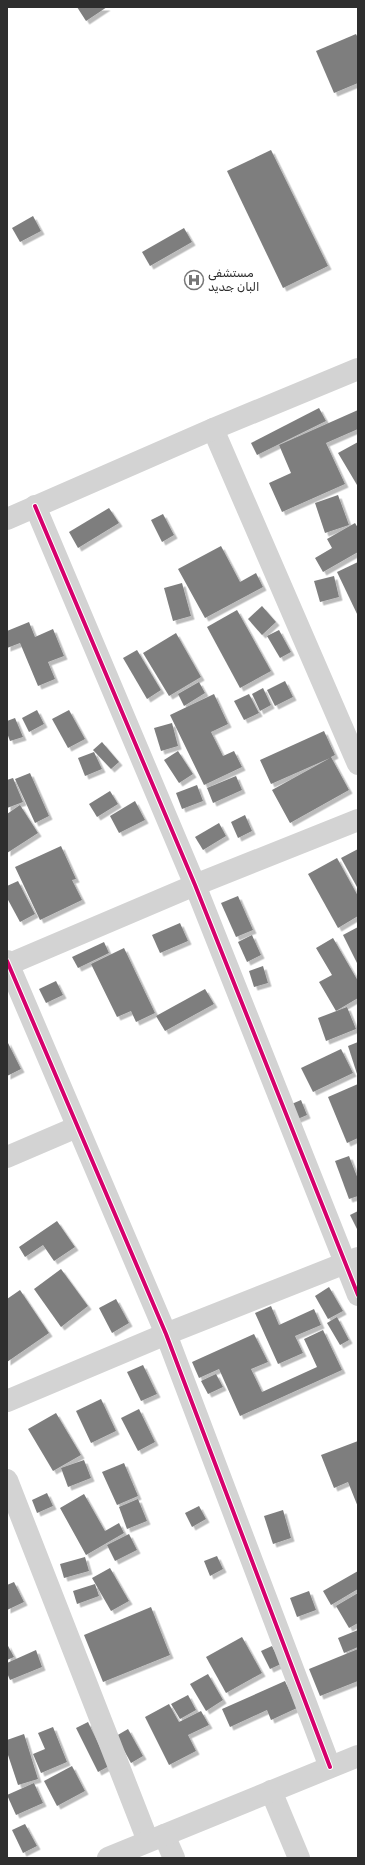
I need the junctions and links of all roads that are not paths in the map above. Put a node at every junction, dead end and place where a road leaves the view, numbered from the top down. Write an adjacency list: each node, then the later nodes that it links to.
1 (358, 369): 2 (street)
2 (213, 429): 3 (street); 5 (street)
3 (35, 506): 4 (street); 7 (street)
4 (7, 519)
5 (358, 764)
6 (358, 820): 7 (street)
7 (195, 885): 8 (street); 11 (street)
8 (7, 964): 9 (street)
9 (77, 1127): 10 (street); 13 (street)
10 (7, 1157)
11 (352, 1260): 12 (street); 13 (street)
12 (358, 1295)
13 (166, 1334): 14 (street); 17 (street)
14 (7, 1401)
15 (7, 1480): 19 (street)
16 (358, 1756): 17 (street)
17 (330, 1767): 18 (street)
18 (271, 1791): 19 (street); 22 (street)
19 (156, 1838): 20 (street); 21 (street)
20 (108, 1858)
21 (174, 1858)
22 (299, 1858)

